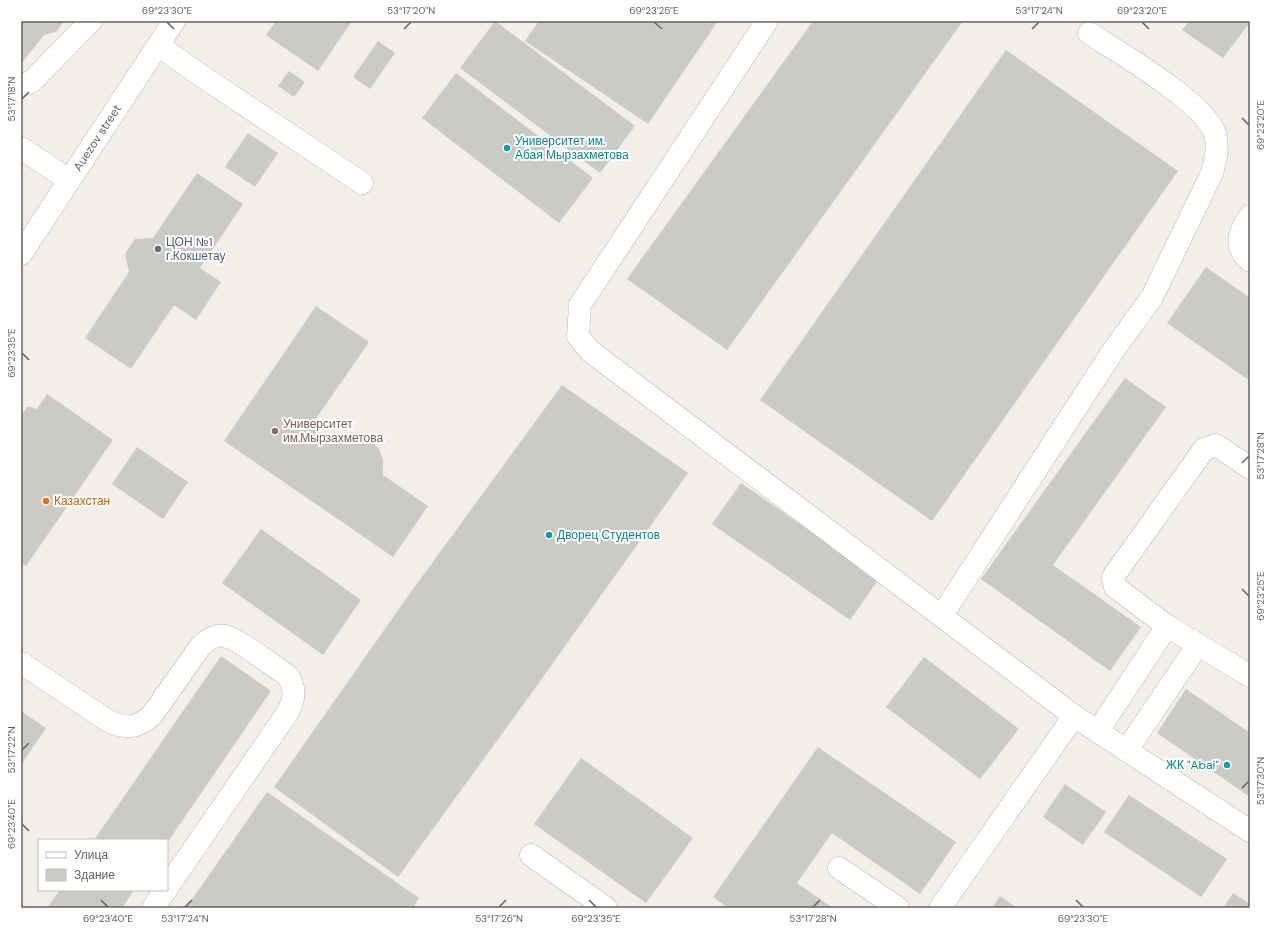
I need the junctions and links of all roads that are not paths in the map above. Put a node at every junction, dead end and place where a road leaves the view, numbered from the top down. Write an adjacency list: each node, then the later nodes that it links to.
1 (90, 21): 6 (street)
2 (174, 21): 5 (street, Auezov street)
3 (767, 21): 15 (street)
4 (1089, 33): 15 (street)
5 (158, 45): 8 (street, Auezov street); 9 (street)
6 (21, 85)
7 (21, 148): 8 (street)
8 (69, 180): 11 (street, Auezov street)
9 (362, 183)
10 (1250, 216): 13 (street)
11 (28, 229): 12 (street, Auezov street)
12 (21, 254)
13 (1250, 261)
14 (1250, 468): 16 (street)
15 (942, 615): 20 (street)
16 (1167, 626): 17 (street); 21 (street)
17 (1197, 646): 19 (street); 22 (street)
18 (21, 663): 26 (street)
19 (1250, 676)
20 (1074, 716): 21 (street); 31 (street)
21 (1098, 731): 22 (street)
22 (1127, 750): 23 (street)
23 (1250, 831)
24 (531, 855): 29 (street)
25 (839, 868): 30 (street)
26 (168, 886)
27 (165, 891): 28 (street)
28 (153, 908)
29 (606, 908)
30 (898, 908)
31 (940, 908)

